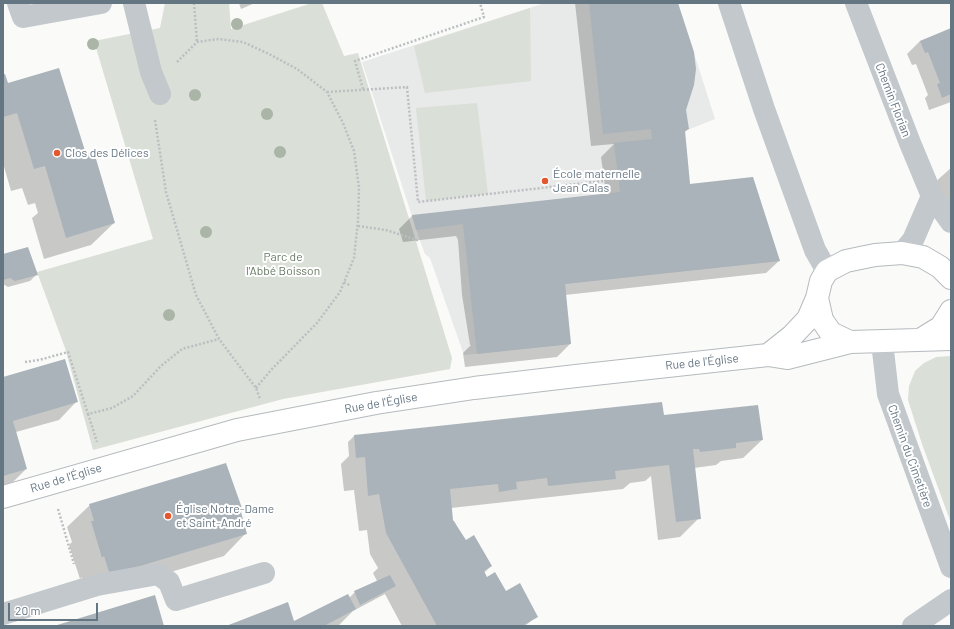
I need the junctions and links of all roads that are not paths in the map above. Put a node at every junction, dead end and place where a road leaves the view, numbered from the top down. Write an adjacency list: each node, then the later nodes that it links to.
1 (18, 3): 2 (street)
2 (101, 3)
3 (134, 3): 6 (street)
4 (729, 3): 10 (street)
5 (856, 3): 7 (street, Chemin Florian)
6 (160, 94)
7 (932, 196): 8 (street, Chemin Florian); 9 (street)
8 (951, 222)
9 (902, 253): 10 (main road); 11 (main road)
10 (827, 271): 12 (main road)
11 (951, 278)
12 (817, 298): 16 (main road); 18 (main road)
13 (951, 311): 15 (main road)
14 (951, 339): 15 (main road)
15 (920, 340): 17 (main road)
16 (850, 342): 17 (main road); 18 (main road, Rue de l'Église)
17 (882, 342): 20 (street, Chemin du Cimetière)
18 (768, 355): 19 (main road, Rue de l'Église)
19 (3, 497)
20 (951, 567)
21 (264, 573): 23 (street)
22 (951, 600): 24 (street)
23 (3, 614)
24 (913, 626)

